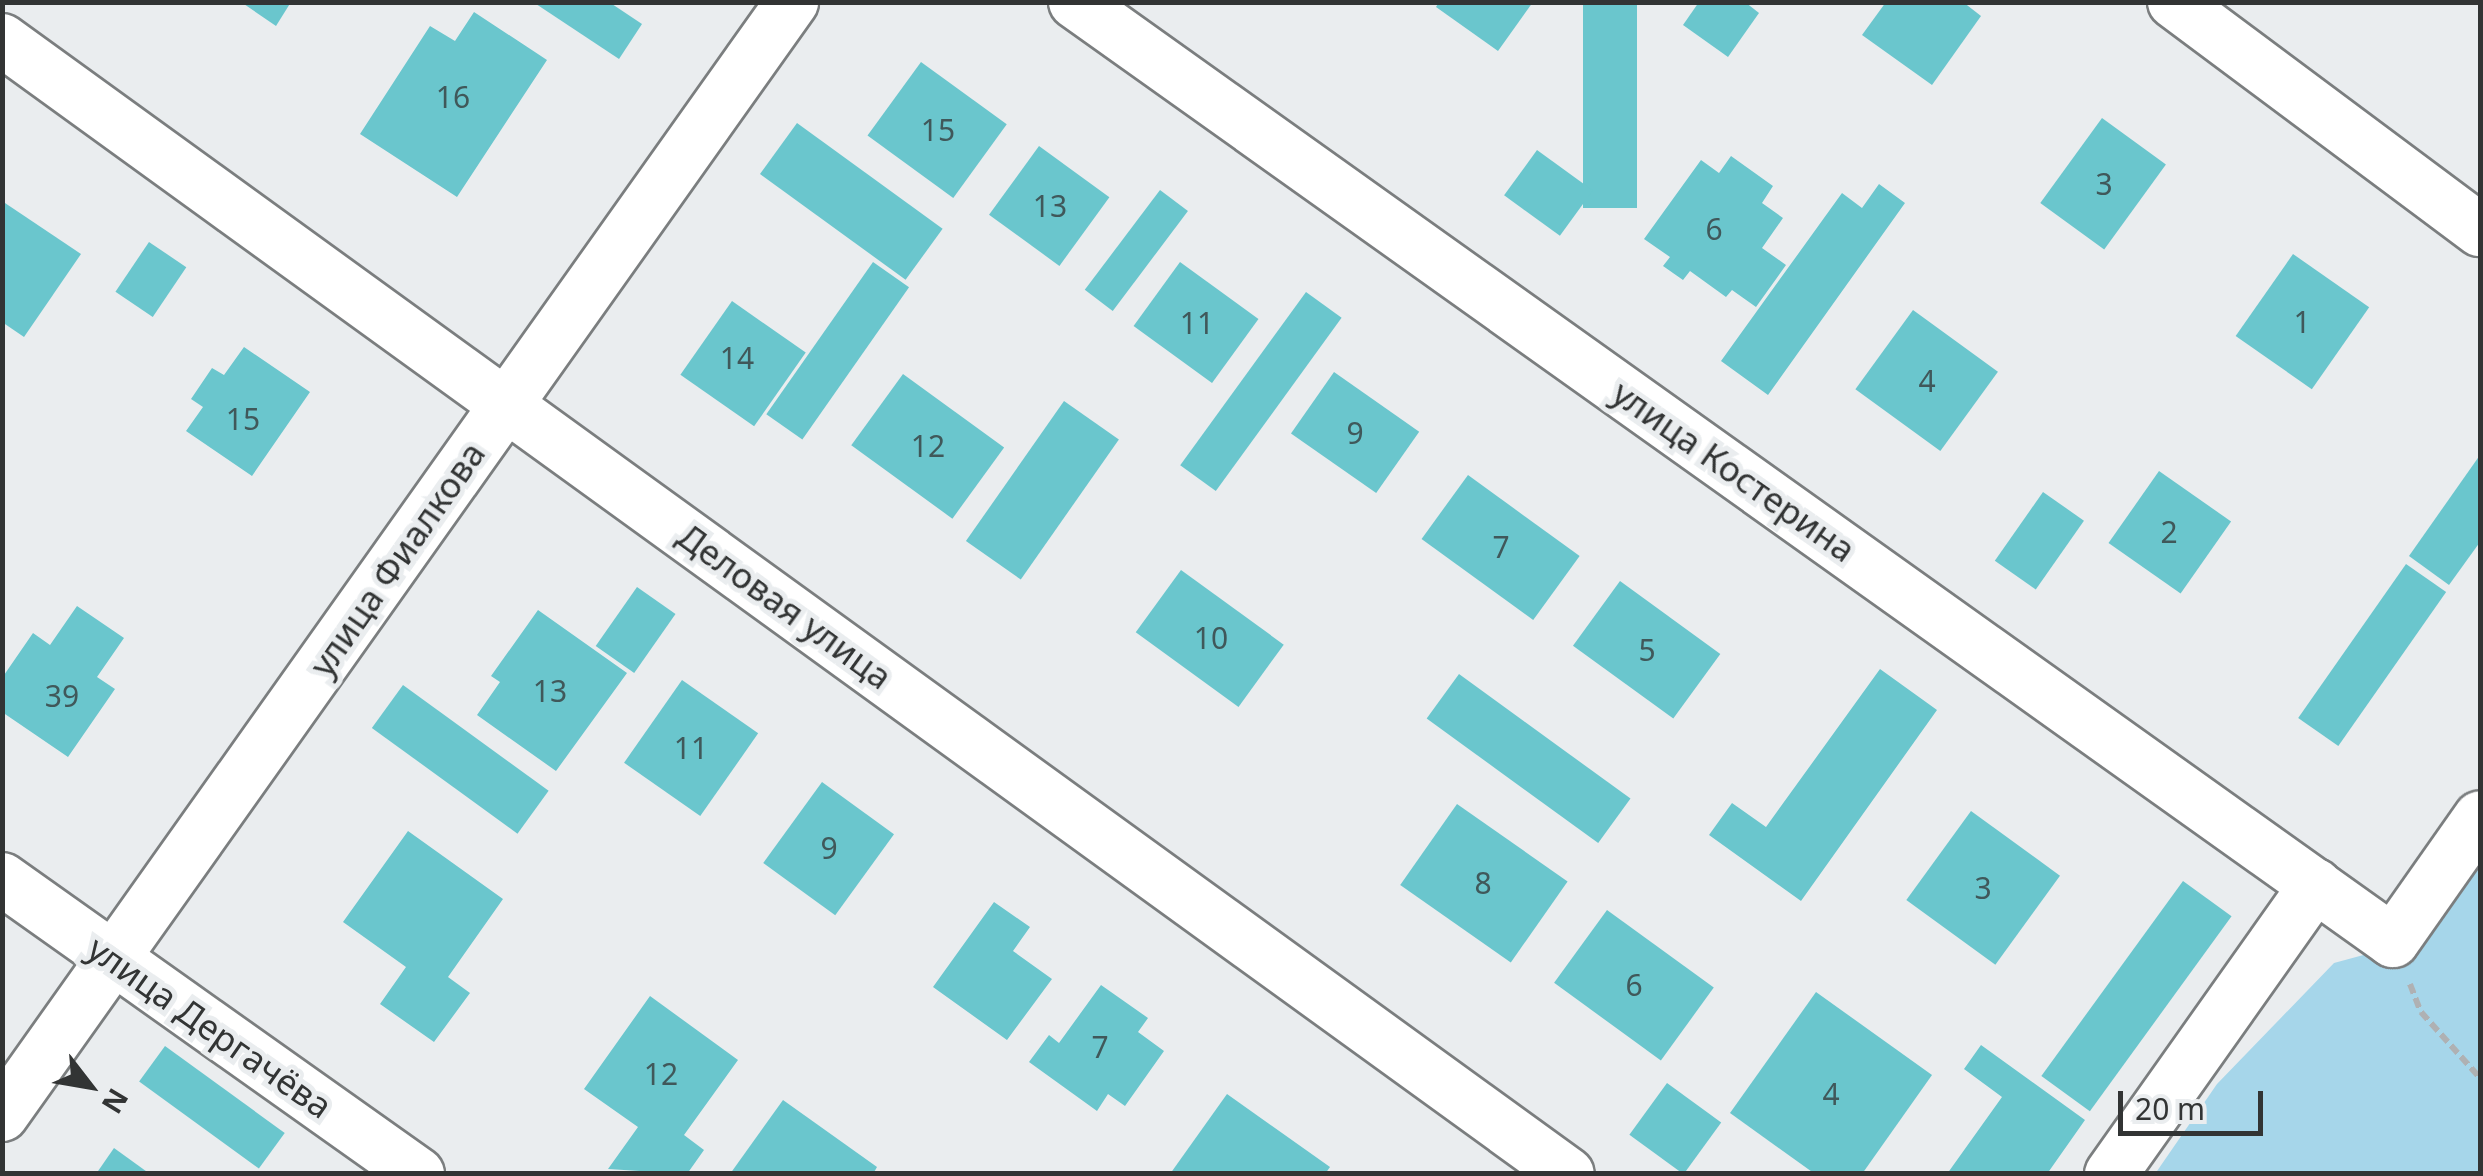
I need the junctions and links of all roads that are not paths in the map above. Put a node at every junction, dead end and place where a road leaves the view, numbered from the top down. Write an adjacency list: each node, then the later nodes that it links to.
1 (792, 2): 6 (street, улица Фиалкова)
2 (1075, 2): 9 (street, улица Костерина)
3 (2174, 2): 5 (street)
4 (2, 40): 6 (street, Деловая улица)
5 (2480, 230)
6 (508, 405): 10 (street, улица Фиалкова); 13 (street, Деловая улица)
7 (2480, 817): 9 (street, улица Костерина)
8 (2, 879): 10 (street, улица Дергачёва)
9 (2316, 885): 14 (street)
10 (115, 960): 11 (street, улица Фиалкова); 12 (street, улица Дергачёва)
11 (2, 1115)
12 (418, 1174)
13 (1568, 1174)
14 (2110, 1174)

